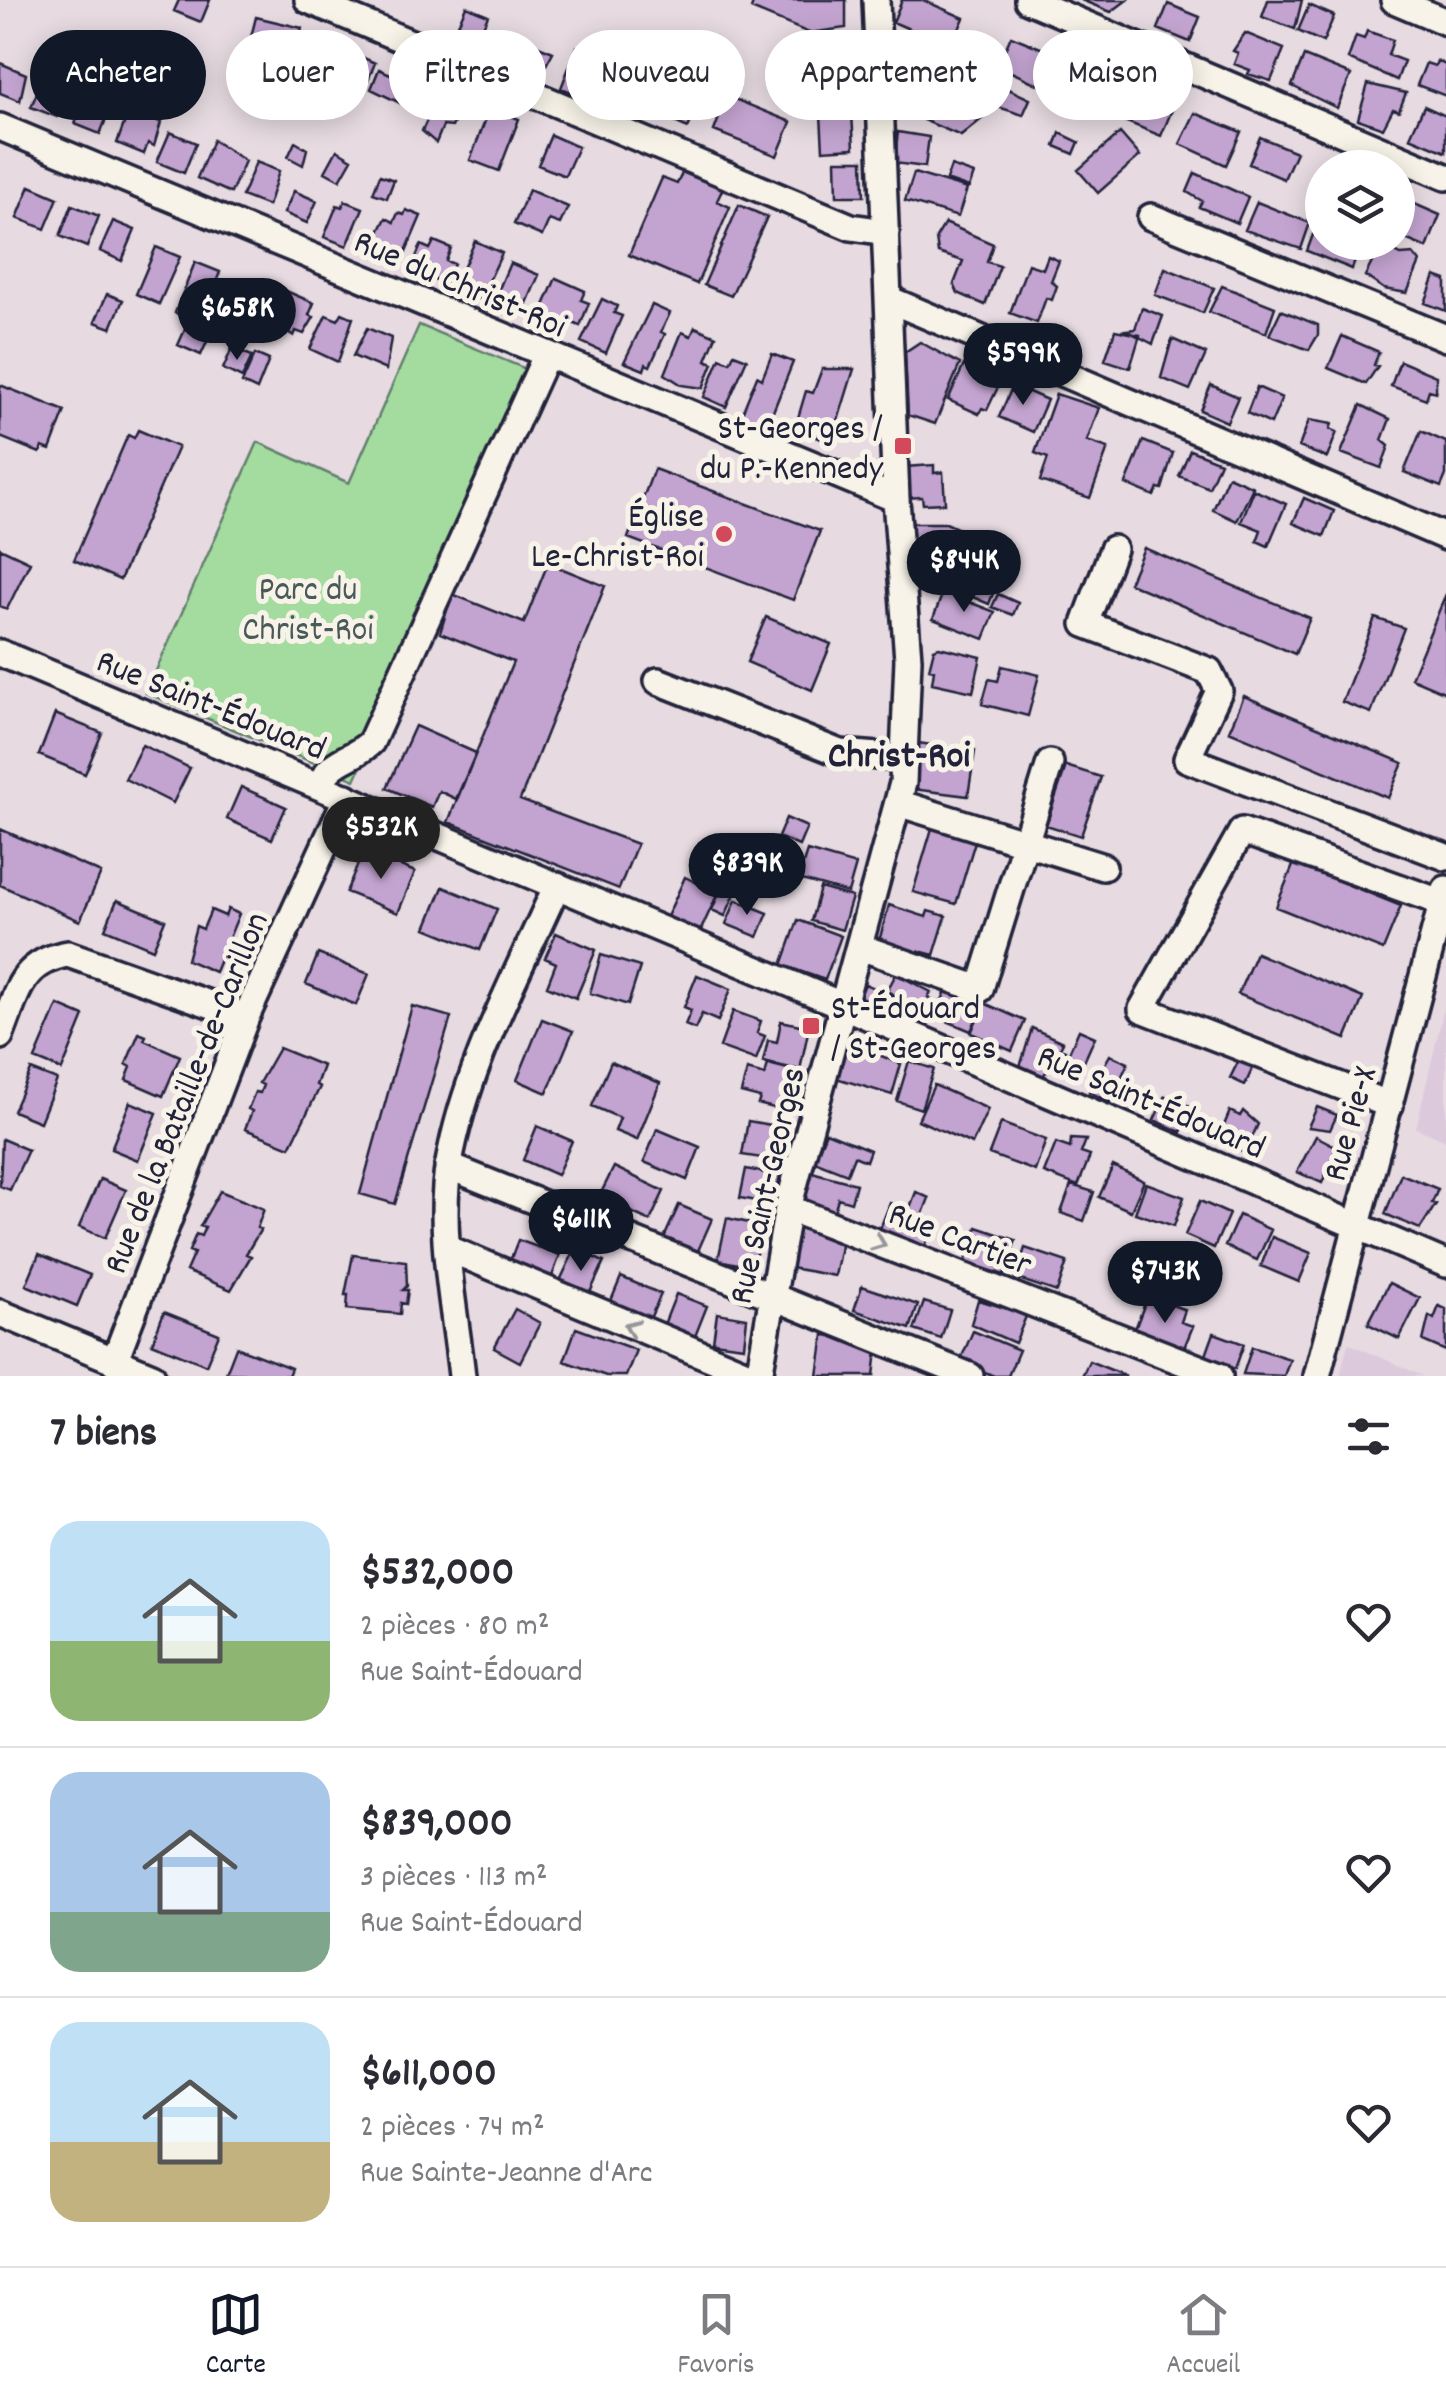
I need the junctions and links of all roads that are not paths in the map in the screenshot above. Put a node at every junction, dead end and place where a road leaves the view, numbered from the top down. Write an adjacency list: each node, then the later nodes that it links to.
1 (308, 0): 9 (street)
2 (876, 0): 9 (street, Rue Saint-Georges)
3 (1028, 0): 7 (street)
4 (1394, 0): 5 (street)
5 (1446, 22)
6 (0, 127): 12 (street, Rue du Christ-Roi)
7 (1446, 177)
8 (1150, 217): 11 (street)
9 (886, 232): 10 (street, Rue Saint-Georges)
10 (888, 300): 13 (street, Rue Saint-Georges); 14 (street)
11 (1446, 338)
12 (546, 356): 13 (street, Rue du Christ-Roi); 20 (street)
13 (896, 499): 18 (street, Rue Saint-Georges)
14 (1446, 536)
15 (1113, 549): 24 (street)
16 (0, 653): 20 (street, Rue Saint-Édouard)
17 (658, 682): 18 (street)
18 (904, 758): 22 (street, Rue Saint-Georges)
19 (1050, 763): 23 (street)
20 (320, 785): 21 (street, Rue Saint-Édouard)
21 (347, 796): 26 (street, Rue Saint-Édouard); 31 (street, Rue de la Bataille-de-Carillon)
22 (898, 803): 23 (street); 28 (street, Rue Saint-Georges)
23 (1025, 843): 25 (street); 28 (street)
24 (1446, 856)
25 (1103, 867)
26 (557, 885): 30 (street, Rue Saint-Édouard); 34 (street)
27 (1444, 896): 29 (street, Rue Pie-X); 33 (street)
28 (860, 948): 30 (street, Rue Saint-Georges)
29 (1438, 957): 33 (street, Rue Pie-X)
30 (844, 1006): 35 (street, Rue Saint-Georges); 36 (street, Rue Saint-Édouard)
31 (246, 1017): 32 (street); 41 (street, Rue de la Bataille-de-Carillon)
32 (0, 1036)
33 (1390, 1105): 36 (street, Rue Pie-X)
34 (448, 1166): 37 (street); 39 (street)
35 (788, 1208): 39 (street, Rue Saint-Georges); 46 (street, Rue Cartier, one-way to 46)
36 (1354, 1225): 38 (street, Rue Saint-Édouard); 47 (street, Rue Pie-X)
37 (448, 1249): 43 (street); 44 (street, one-way to 37)
38 (1446, 1264)
39 (774, 1294): 44 (street, Rue Saint-Georges); 45 (street)
40 (0, 1314): 41 (street)
41 (114, 1362): 42 (street)
42 (152, 1376)
43 (462, 1376)
44 (757, 1376)
45 (970, 1376)
46 (1219, 1376)
47 (1317, 1376)

